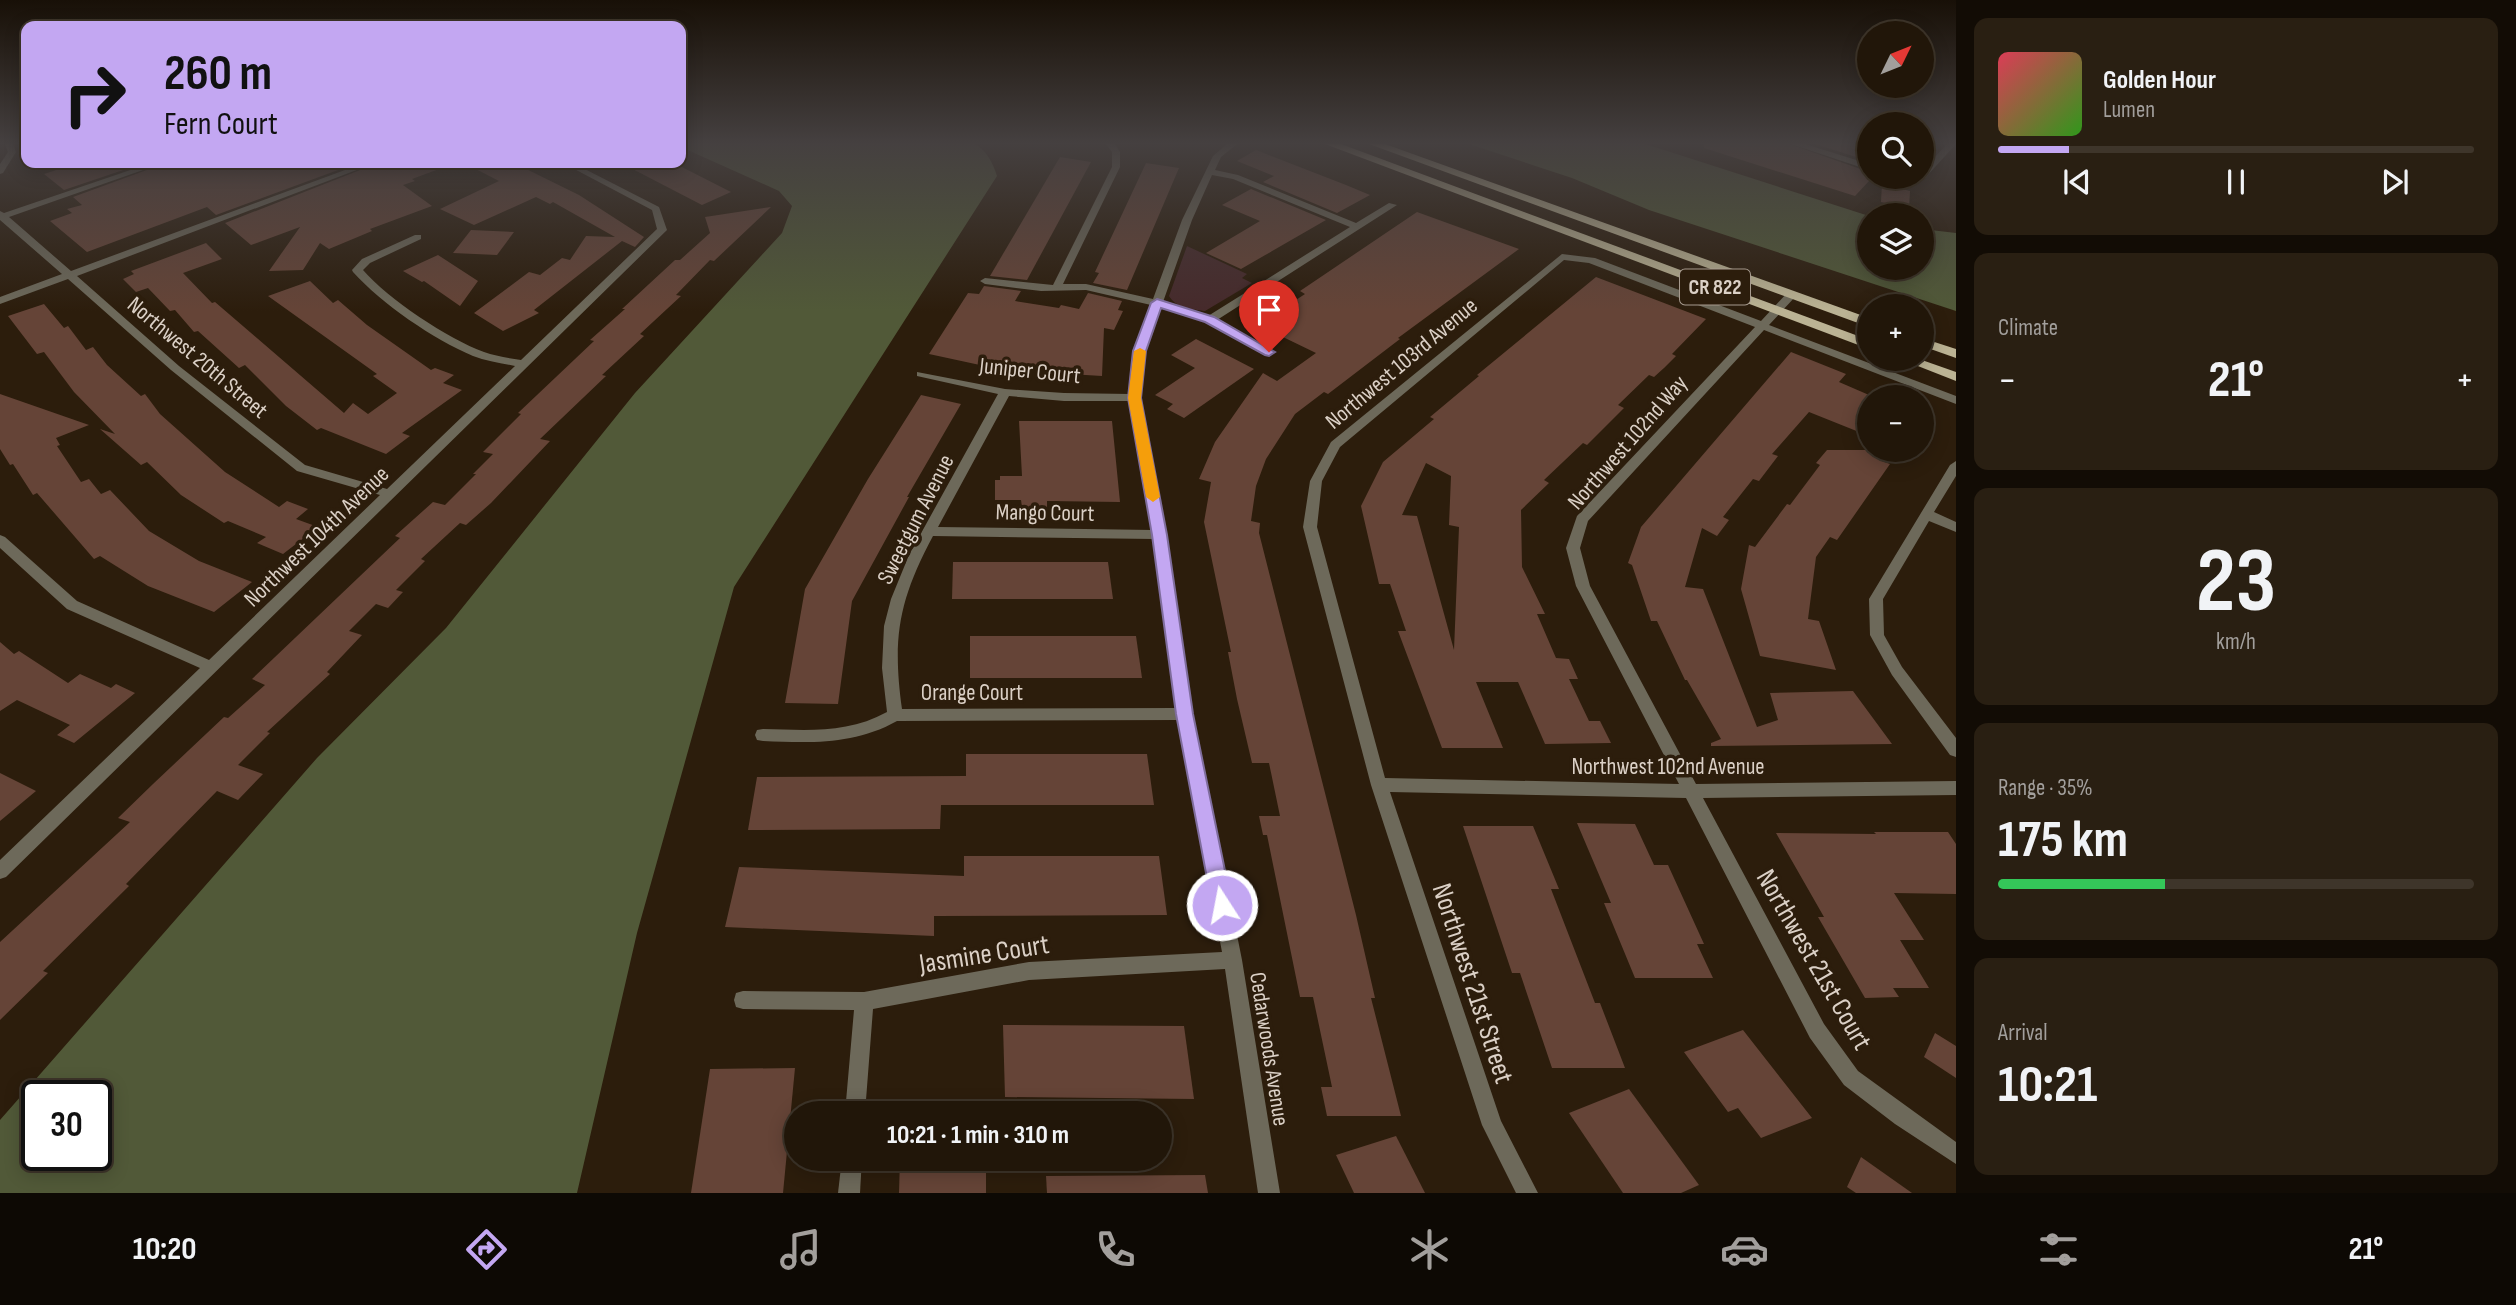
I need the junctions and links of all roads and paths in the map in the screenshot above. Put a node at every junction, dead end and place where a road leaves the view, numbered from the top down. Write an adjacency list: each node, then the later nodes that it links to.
1 (50, 200): 10 (street)
2 (272, 200): 13 (street)
3 (638, 200): 27 (street, Northwest 104th Avenue)
4 (1100, 200): 15 (street)
5 (1197, 200): 18 (street, Cedarwoods Avenue)
6 (1291, 200): 11 (street)
7 (1480, 200): 19 (main road, CR 822)
8 (1528, 200): 16 (main road, CR 822)
9 (1392, 205): 11 (street)
10 (1, 216): 13 (street, Northwest 20th Street)
11 (1357, 227): 21 (street)
12 (418, 237): 27 (street)
13 (68, 275): 17 (street); 35 (street, Northwest 20th Street)
14 (985, 281): 15 (street)
15 (1057, 287): 18 (street)
16 (1791, 295): 19 (street, Northwest 102nd Way); 20 (main road, CR 822)
17 (0, 301)
18 (1157, 303): 21 (street); 32 (street, Cedarwoods Avenue)
19 (1776, 310): 22 (street, Northwest 102nd Way); 23 (main road, CR 822)
20 (1857, 319)
21 (1209, 320): 25 (street)
22 (1761, 325): 33 (street); 46 (street, Northwest 103rd Avenue); 48 (street, Northwest 102nd Way)
23 (1857, 340)
24 (1934, 346): 26 (main road)
25 (1269, 352)
26 (1956, 354)
27 (523, 364): 35 (street, Northwest 104th Avenue)
28 (1934, 369): 30 (main road)
29 (921, 374): 31 (street, Juniper Court)
30 (1956, 377)
31 (1005, 393): 32 (street, Juniper Court); 38 (street, Sweetgum Avenue)
32 (1135, 398): 39 (street, Cedarwoods Avenue)
33 (1956, 400)
34 (1956, 465): 36 (street)
35 (390, 494): 41 (street, Northwest 104th Avenue)
36 (1926, 514): 37 (street); 45 (street)
37 (1956, 527)
38 (929, 531): 39 (street, Mango Court); 43 (street, Sweetgum Avenue)
39 (1160, 535): 42 (street, Cedarwoods Avenue)
40 (0, 540): 41 (street)
41 (211, 667): 49 (street, Northwest 104th Avenue)
42 (1185, 714): 43 (street, Orange Court); 50 (street, Cedarwoods Avenue)
43 (895, 715): 44 (street, Orange Court)
44 (764, 734)
45 (1956, 750)
46 (1379, 785): 48 (street, Northwest 102nd Avenue); 58 (street, Northwest 21st Street)
47 (1956, 788): 48 (street, Northwest 102nd Avenue)
48 (1690, 791): 54 (street, Northwest 21st Court)
49 (0, 871)
50 (1233, 960): 52 (street, Jasmine Court); 57 (street, Cedarwoods Avenue)
51 (743, 1000): 52 (street, Jasmine Court)
52 (864, 1001): 53 (street)
53 (856, 1101)
54 (1956, 1154)
55 (851, 1171): 56 (street)
56 (849, 1193)
57 (1269, 1193)
58 (1527, 1193)

